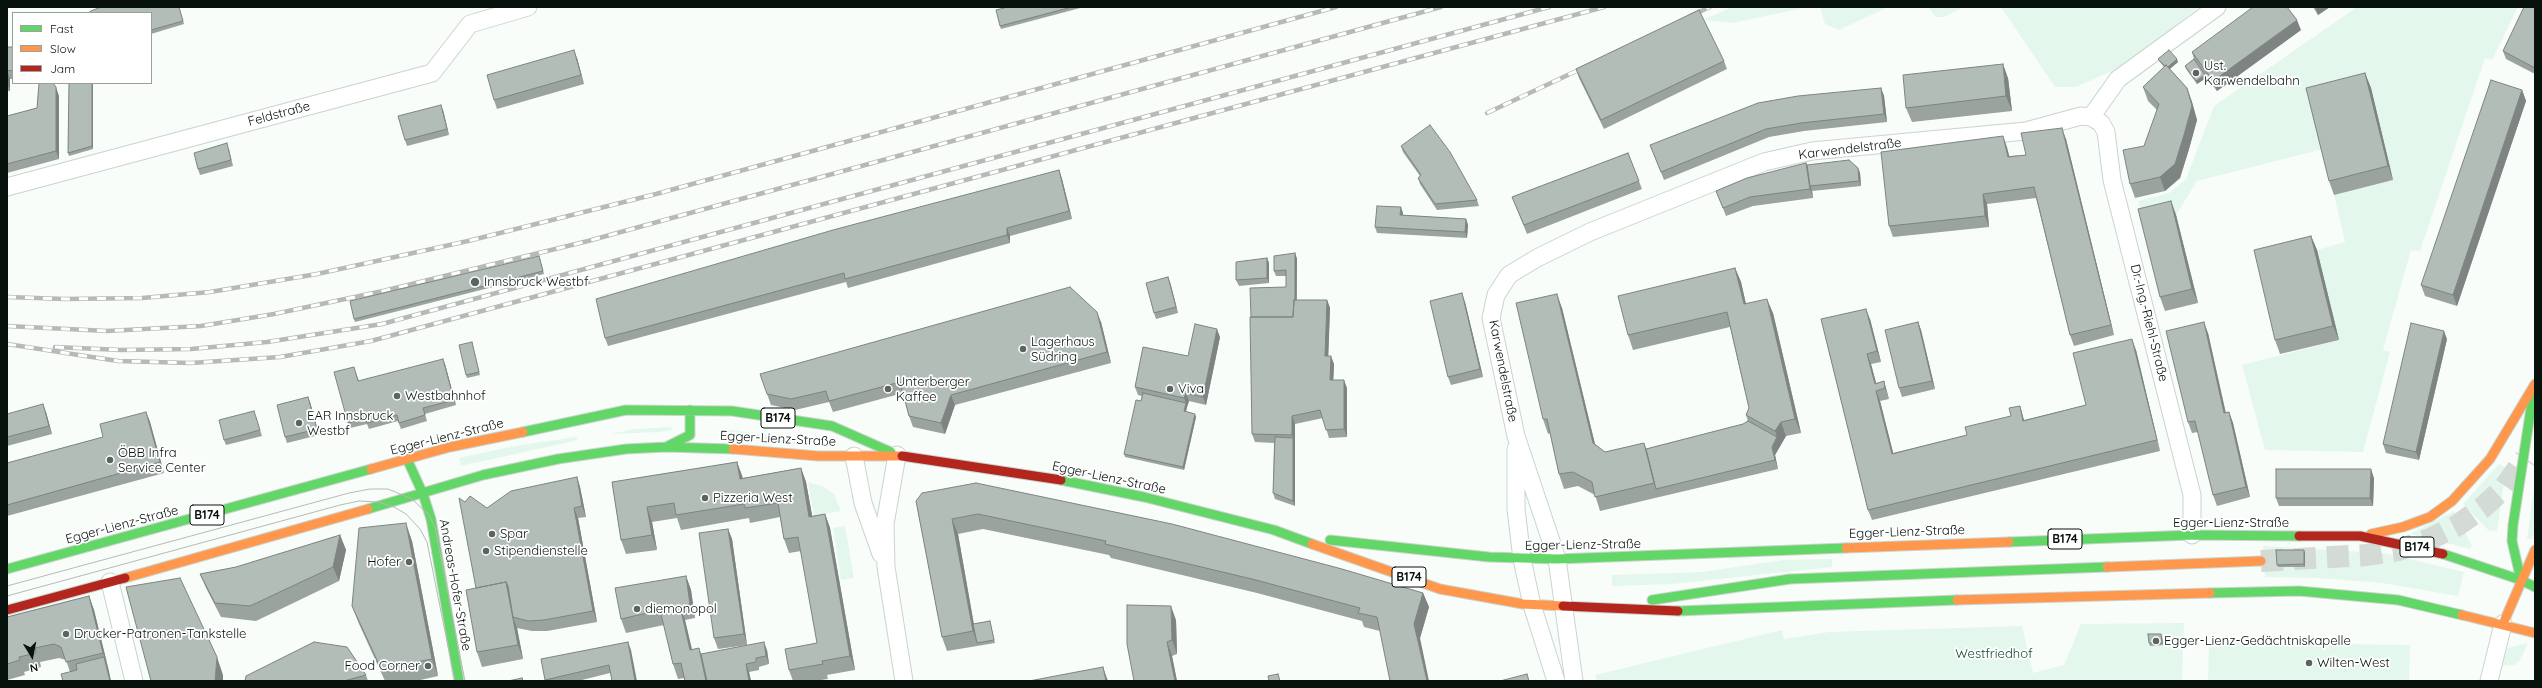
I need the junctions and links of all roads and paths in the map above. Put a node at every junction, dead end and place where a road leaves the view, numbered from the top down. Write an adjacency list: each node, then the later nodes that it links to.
1 (528, 7): 4 (street, Feldstraße)
2 (2217, 7): 3 (street)
3 (2091, 117): 7 (street, Karwendelstraße); 14 (street, Dr.-Ing.-Riehl-Straße)
4 (7, 187)
5 (2535, 384): 15 (main road); 22 (main road)
6 (690, 410): 8 (main road); 9 (main road, Egger-Lienz-Straße / B174); 11 (main road, Egger-Lienz-Straße / B174)
7 (1516, 436): 17 (street, Karwendelstraße); 18 (street, Karwendelstraße)
8 (666, 447): 10 (main road, Egger-Lienz-Straße / B174); 12 (main road, Egger-Lienz-Straße / B174)
9 (897, 455): 10 (main road, Egger-Lienz-Straße / B174); 13 (main road, Egger-Lienz-Straße / B174); 20 (street)
10 (854, 456): 20 (street)
11 (407, 459): 12 (main road, Andreas-Hofer-Straße); 21 (main road, Egger-Lienz-Straße / B174)
12 (423, 494): 23 (main road, Egger-Lienz-Straße / B174); 32 (main road, Andreas-Hofer-Straße)
13 (1289, 534): 17 (main road, Egger-Lienz-Straße / B174); 25 (main road, Egger-Lienz-Straße / B174)
14 (2192, 535): 15 (main road, Egger-Lienz-Straße / B174); 18 (main road, Egger-Lienz-Straße / B174)
15 (2360, 536): 22 (main road, Egger-Lienz-Straße / B174)
16 (2535, 550): 22 (main road)
17 (1522, 559): 18 (main road, Egger-Lienz-Straße / B174); 25 (street, Karwendelstraße)
18 (1557, 559): 26 (street, Karwendelstraße)
19 (2261, 561): 27 (main road, Egger-Lienz-Straße)
20 (886, 567): 33 (street)
21 (7, 569)
22 (2521, 580): 24 (main road, B174); 29 (main road)
23 (110, 582): 28 (main road, Egger-Lienz-Straße / B174); 31 (street)
24 (2535, 587)
25 (1532, 605): 26 (main road, Egger-Lienz-Straße / B174); 34 (street, Karwendelstraße)
26 (1564, 606): 27 (main road, Egger-Lienz-Straße / B174); 35 (street, Karwendelstraße)
27 (1618, 606): 29 (main road, Egger-Lienz-Straße / B174)
28 (7, 610)
29 (2503, 624): 30 (main road, B174); 36 (street)
30 (2535, 633)
31 (134, 681)
32 (459, 681)
33 (904, 681)
34 (1556, 681)
35 (1574, 681)
36 (2489, 681)

